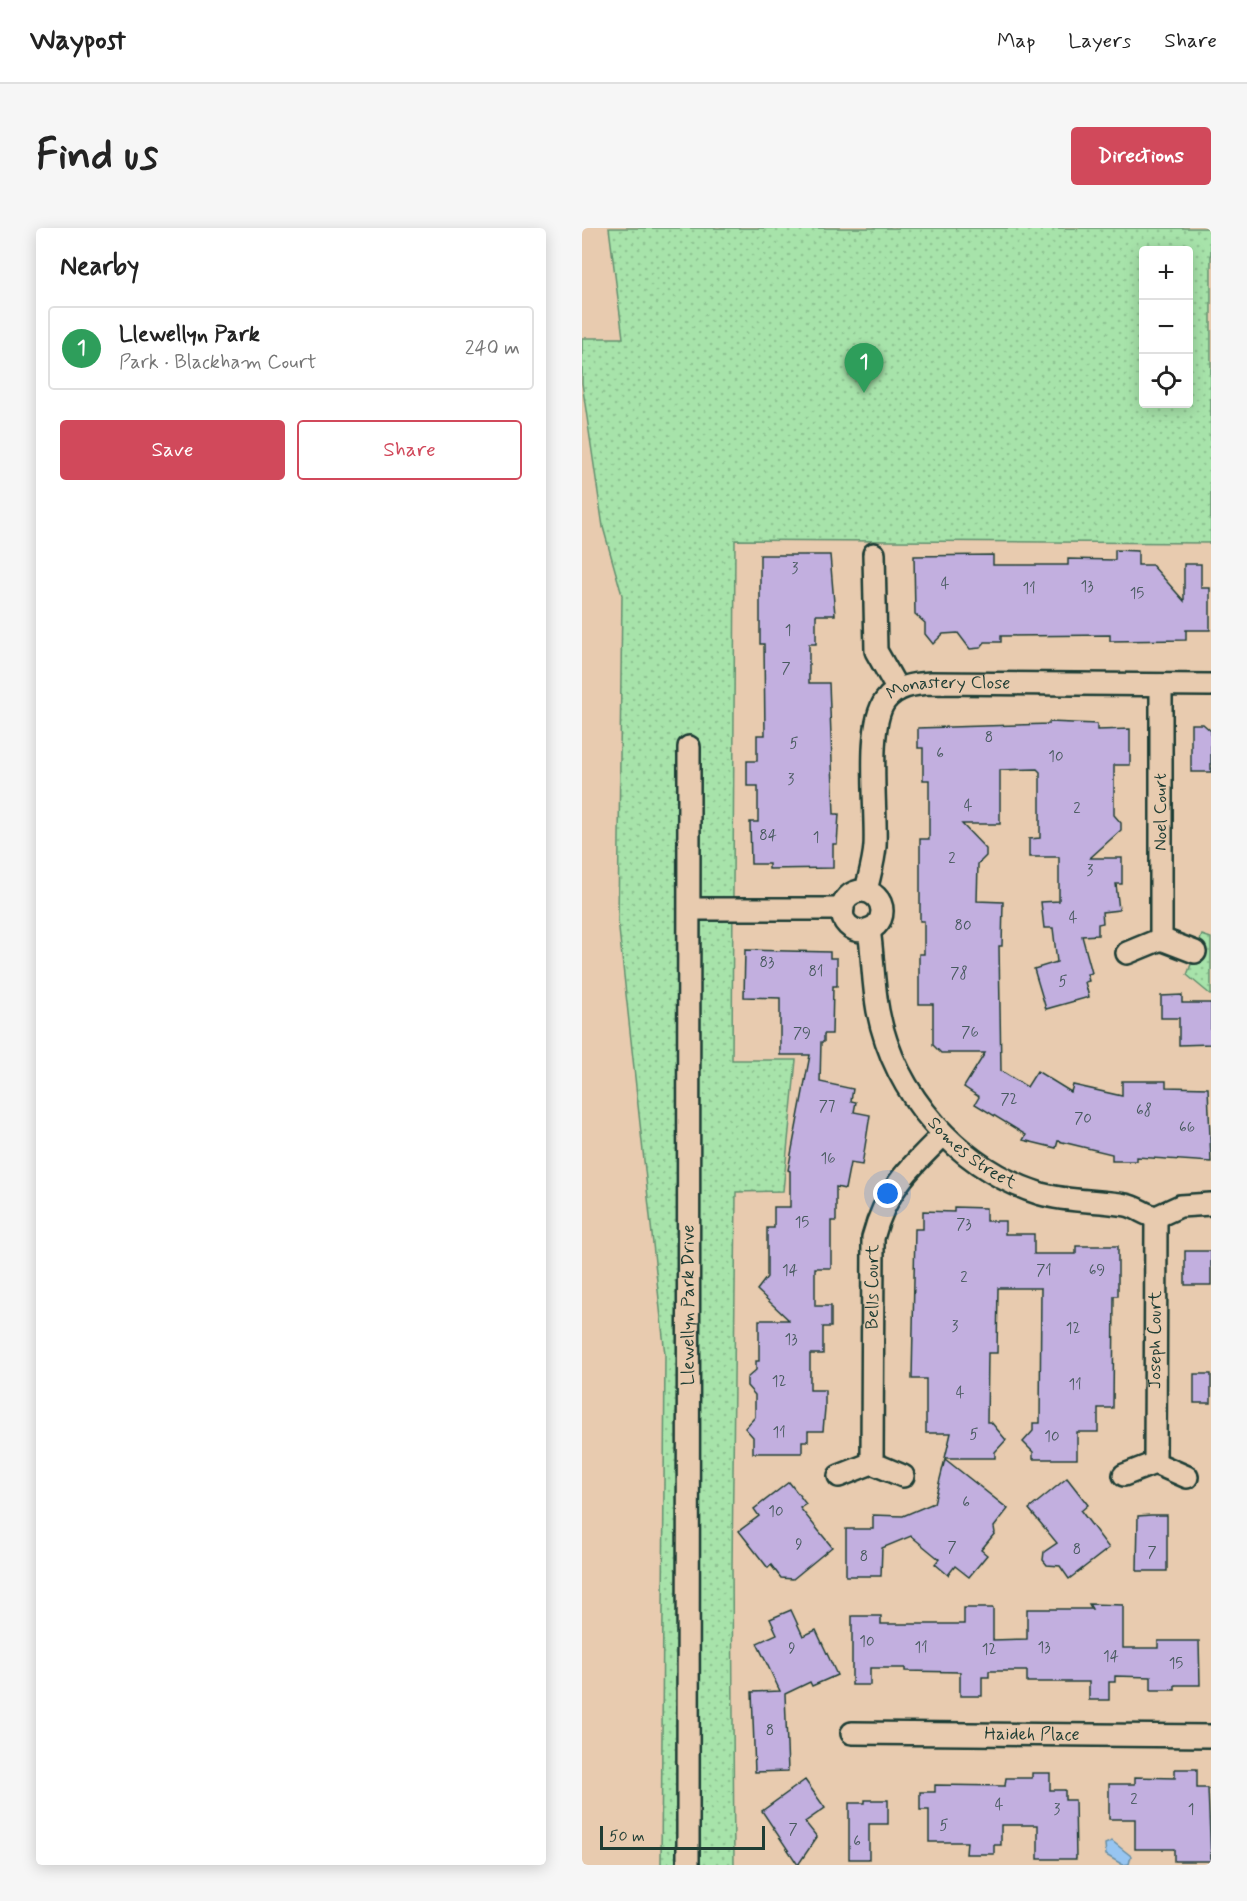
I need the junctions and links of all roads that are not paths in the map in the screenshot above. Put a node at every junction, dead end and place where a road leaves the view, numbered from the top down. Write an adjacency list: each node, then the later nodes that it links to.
1 (874, 554): 4 (street)
2 (1161, 685): 3 (street, Monastery Close); 4 (street, Monastery Close); 10 (street, Noel Court)
3 (1211, 685)
4 (898, 690): 6 (street, Monastery Close)
5 (689, 747): 7 (street, Llewellyn Park Drive)
6 (866, 891): 8 (street); 9 (street)
7 (690, 909): 8 (street); 24 (street, Llewellyn Park Drive)
8 (843, 909): 9 (street)
9 (869, 929): 13 (street, Somes Street)
10 (1161, 939): 11 (street); 12 (street)
11 (1195, 952)
12 (1127, 953)
13 (943, 1136): 15 (street, Somes Street); 16 (street, Bells Court)
14 (1211, 1204): 15 (street)
15 (1156, 1217): 17 (street, Joseph Court)
16 (872, 1463): 19 (street); 20 (street)
17 (1155, 1463): 18 (street); 21 (street)
18 (1124, 1475)
19 (839, 1476)
20 (903, 1476)
21 (1187, 1477)
22 (852, 1733): 23 (street, Haideh Place)
23 (1211, 1736)
24 (688, 1865)

